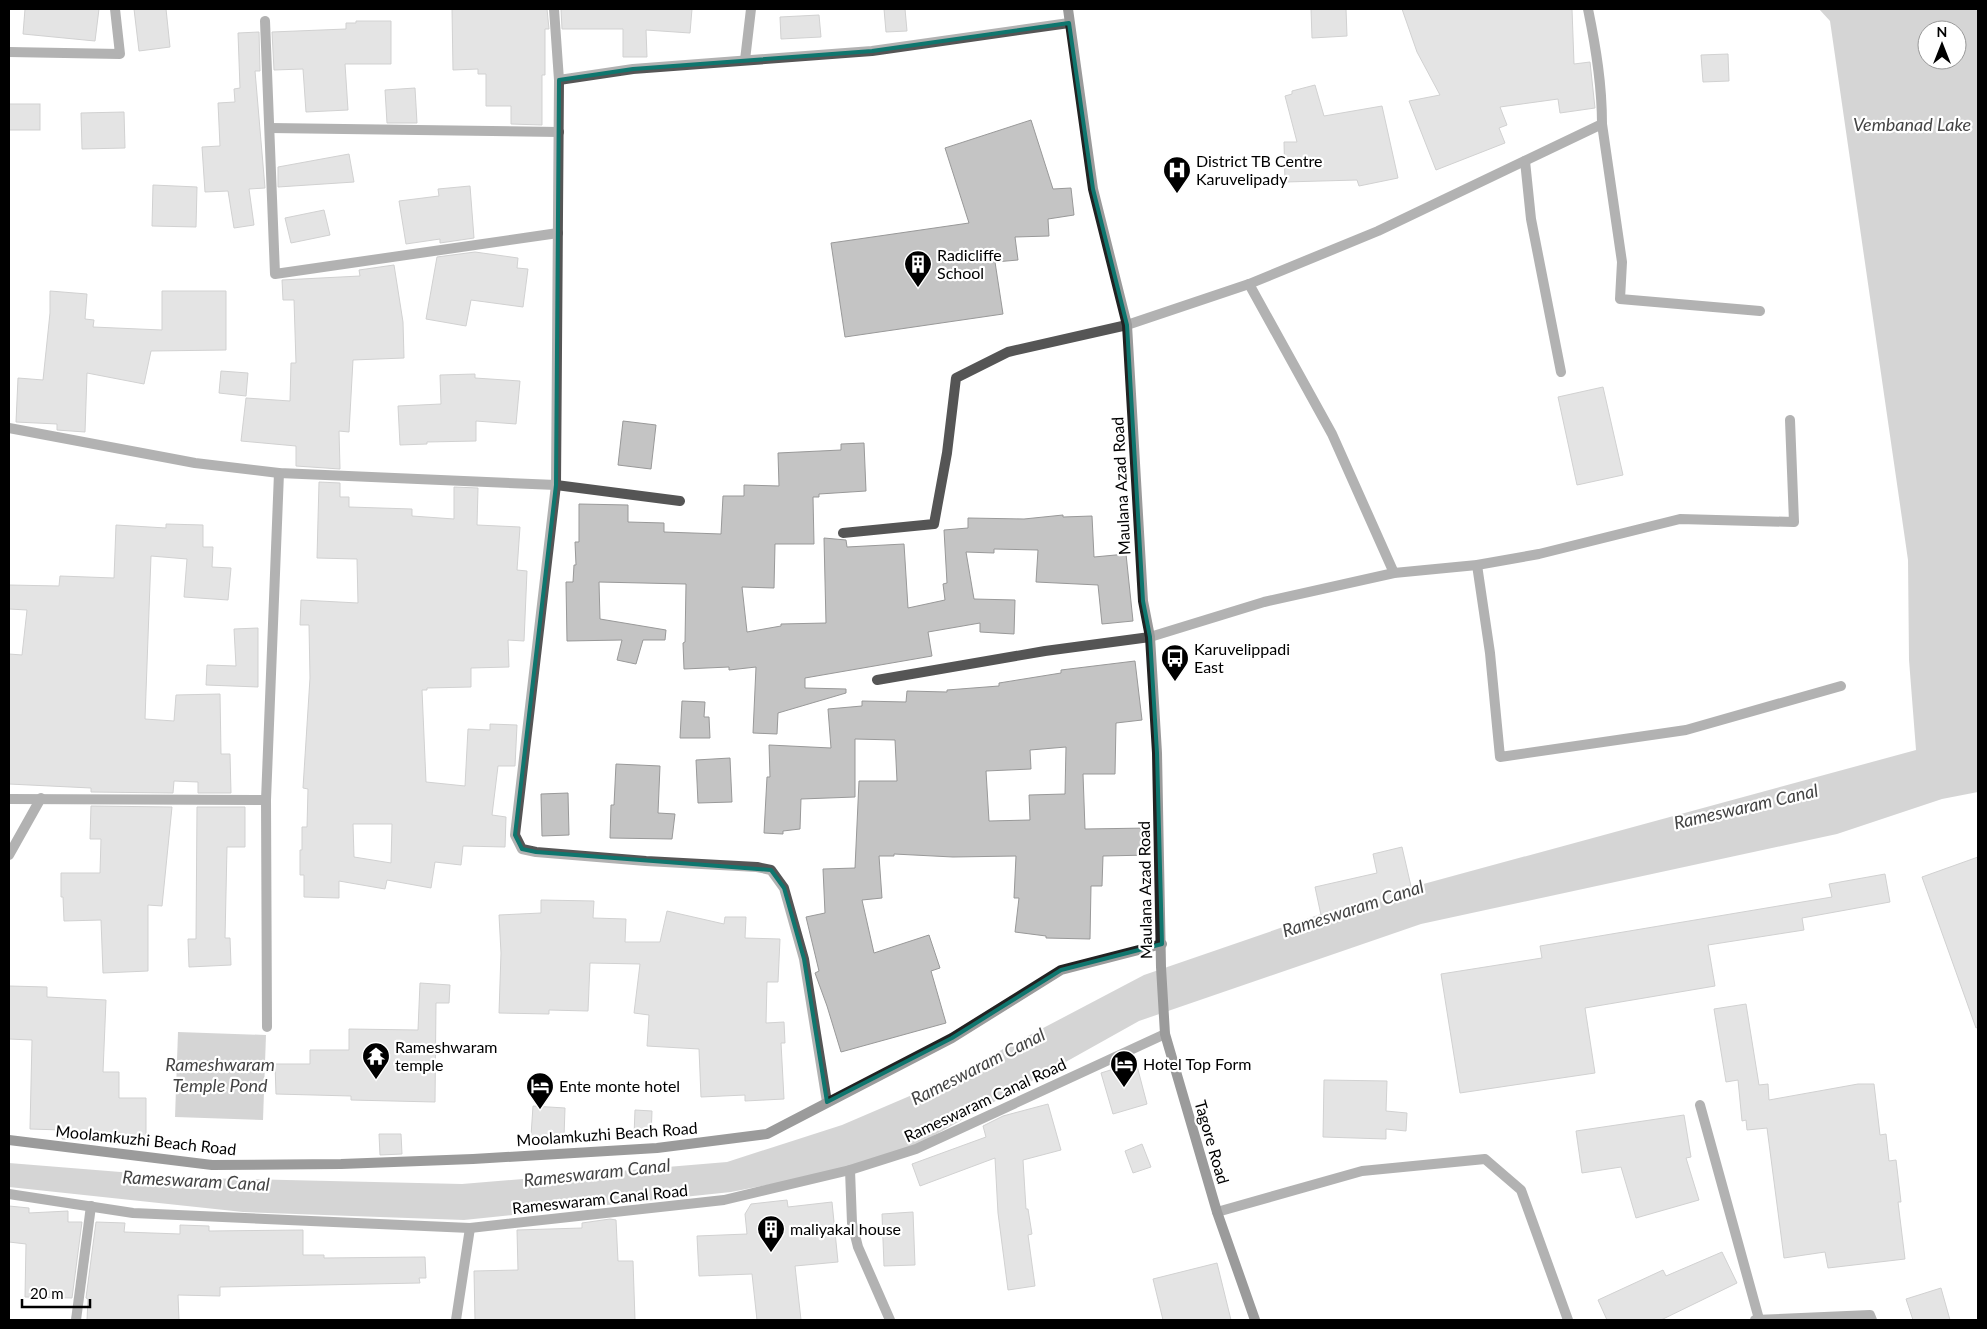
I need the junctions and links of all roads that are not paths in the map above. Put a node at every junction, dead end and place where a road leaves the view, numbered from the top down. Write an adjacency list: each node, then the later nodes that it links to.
1 (115, 9): 8 (street)
2 (554, 9): 10 (street)
3 (751, 9): 9 (street)
4 (1068, 9): 7 (main road, Maulana Azad Road)
5 (1588, 9): 11 (street)
6 (265, 21): 12 (street)
7 (1069, 23): 9 (street); 18 (main road, Maulana Azad Road)
8 (9, 52)
9 (745, 60): 10 (street)
10 (559, 80): 13 (street)
11 (1602, 124): 14 (street); 17 (street)
12 (270, 128): 13 (street); 15 (street)
13 (559, 132): 15 (street)
14 (1525, 161): 16 (street); 19 (street)
15 (558, 233): 23 (street)
16 (1250, 284): 18 (street); 27 (street)
17 (1760, 311)
18 (1127, 325): 25 (street); 28 (main road, Maulana Azad Road)
19 (1561, 372)
20 (1790, 420): 26 (street)
21 (9, 428): 22 (street)
22 (279, 473): 23 (street); 33 (street)
23 (556, 485): 24 (street); 39 (street)
24 (680, 501)
25 (843, 533)
26 (1476, 565): 27 (street); 30 (street)
27 (1394, 573): 28 (street)
28 (1150, 636): 29 (street); 35 (main road, Maulana Azad Road)
29 (878, 680)
30 (1842, 686)
31 (41, 798): 32 (street); 33 (street); 34 (street)
32 (9, 799)
33 (266, 800): 37 (street)
34 (9, 855)
35 (1162, 944): 36 (main road, Maulana Azad Road); 39 (main road, Moolamkuzhi Beach Road)
36 (1161, 967): 38 (main road, Tagore Road)
37 (267, 1027)
38 (1165, 1030): 42 (street, Rameswaram Canal Road); 45 (main road, Tagore Road)
39 (827, 1102): 41 (main road, Moolamkuzhi Beach Road)
40 (1700, 1105): 52 (street)
41 (9, 1140)
42 (850, 1170): 46 (street, Rameswaram Canal Road); 49 (street)
43 (9, 1194): 44 (street, Rameswaram Canal Road)
44 (91, 1206): 46 (street, Rameswaram Canal Road); 47 (street)
45 (1217, 1212): 50 (main road, Tagore Road); 51 (street)
46 (470, 1228): 48 (street)
47 (76, 1320)
48 (456, 1320)
49 (890, 1320)
50 (1255, 1320)
51 (1568, 1320)
52 (1757, 1320): 53 (street)
53 (1872, 1320)

